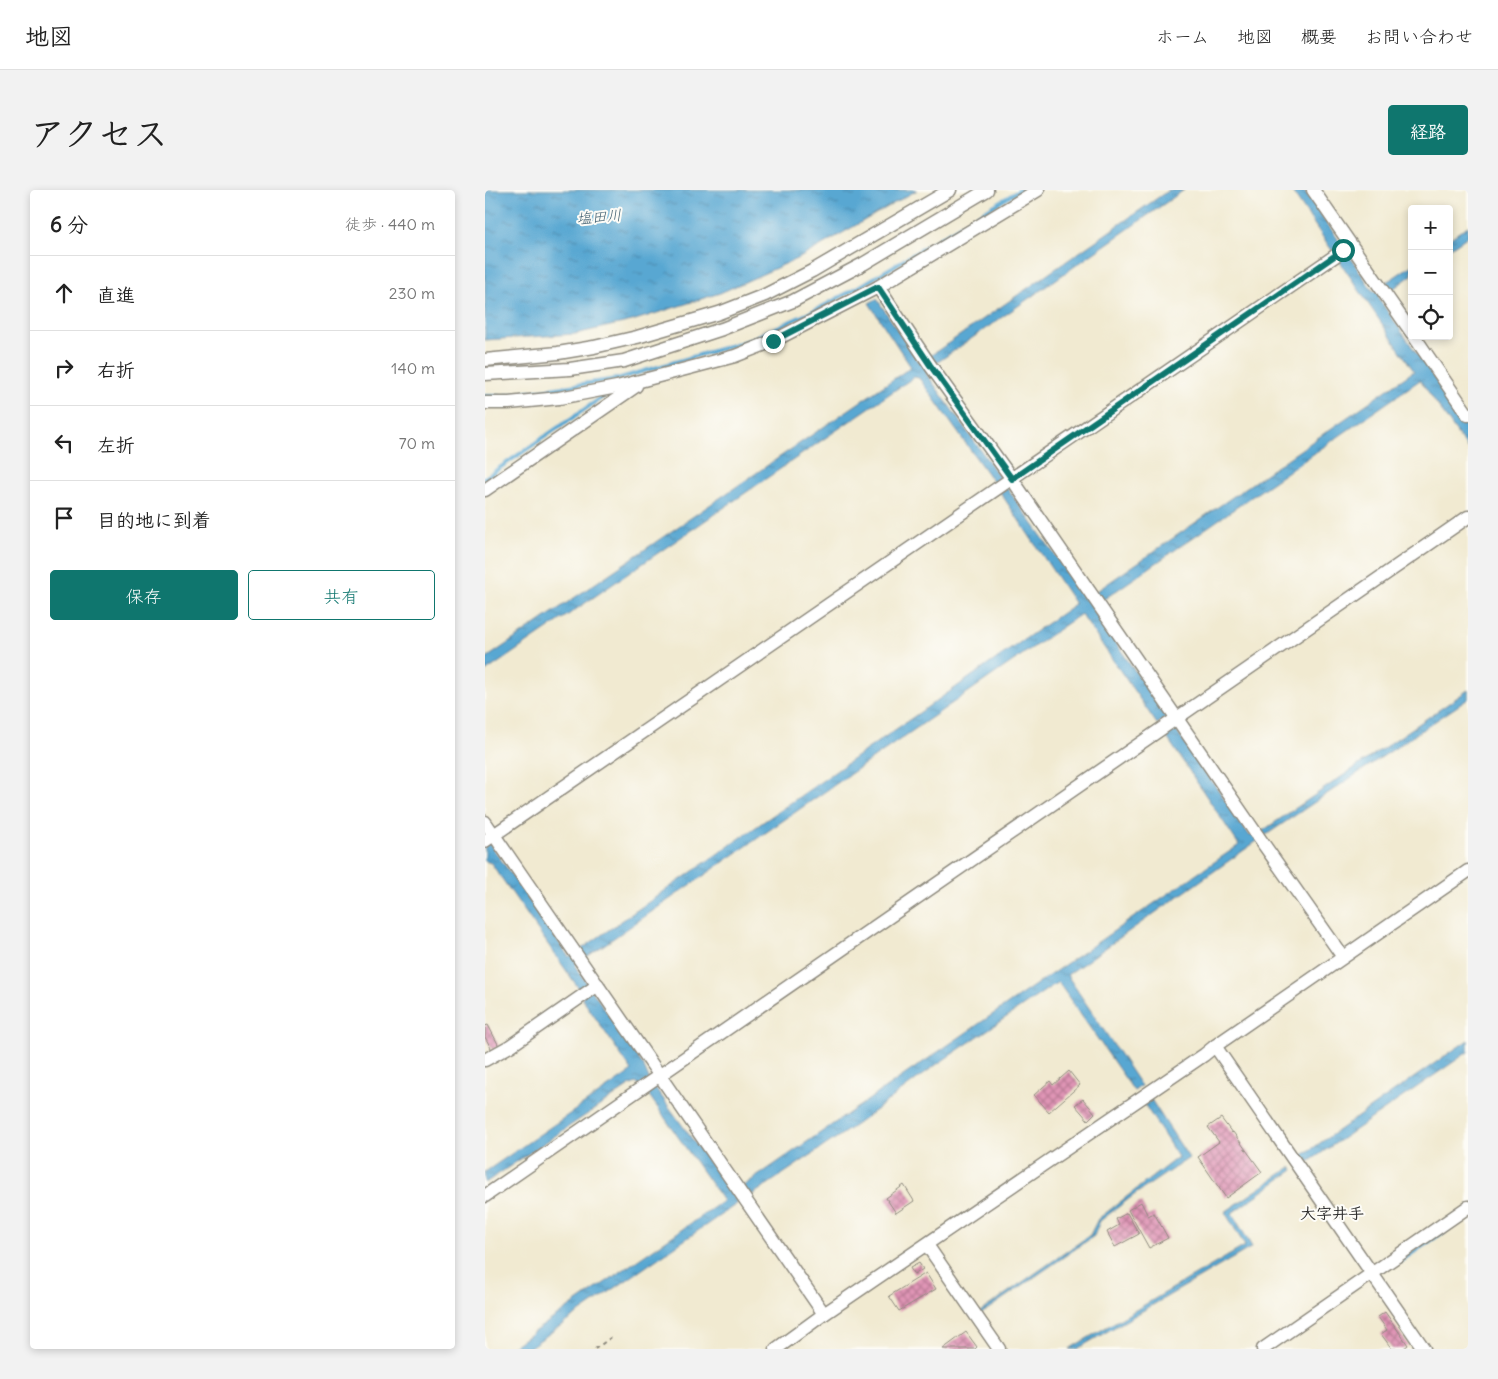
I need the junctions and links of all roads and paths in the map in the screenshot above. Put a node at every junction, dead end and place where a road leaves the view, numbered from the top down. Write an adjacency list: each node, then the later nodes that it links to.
1 (950, 190): 9 (street)
2 (987, 190): 10 (street)
3 (1038, 190): 6 (street)
4 (1313, 190): 5 (street)
5 (1344, 250): 7 (street); 14 (street)
6 (878, 287): 11 (street); 14 (street)
7 (1408, 328)
8 (1416, 340): 13 (street)
9 (485, 360)
10 (485, 374)
11 (642, 381): 12 (street); 15 (street)
12 (485, 403)
13 (1465, 411)
14 (1004, 484): 17 (street); 19 (street)
15 (485, 490)
16 (1468, 517): 17 (street)
17 (1169, 723): 21 (street); 25 (street)
18 (485, 822): 19 (street)
19 (489, 838): 22 (street)
20 (1468, 871): 21 (street)
21 (1343, 957): 23 (street)
22 (595, 987): 24 (street); 25 (street)
23 (1215, 1046): 28 (street); 29 (street)
24 (485, 1060)
25 (651, 1082): 26 (street); 30 (street)
26 (485, 1196)
27 (1468, 1207): 29 (street)
28 (927, 1245): 30 (street); 34 (street)
29 (1372, 1273): 35 (street); 36 (street)
30 (824, 1314): 33 (street)
31 (613, 1336): 32 (path)
32 (595, 1349)
33 (775, 1349)
34 (999, 1349)
35 (1263, 1349)
36 (1424, 1349)

